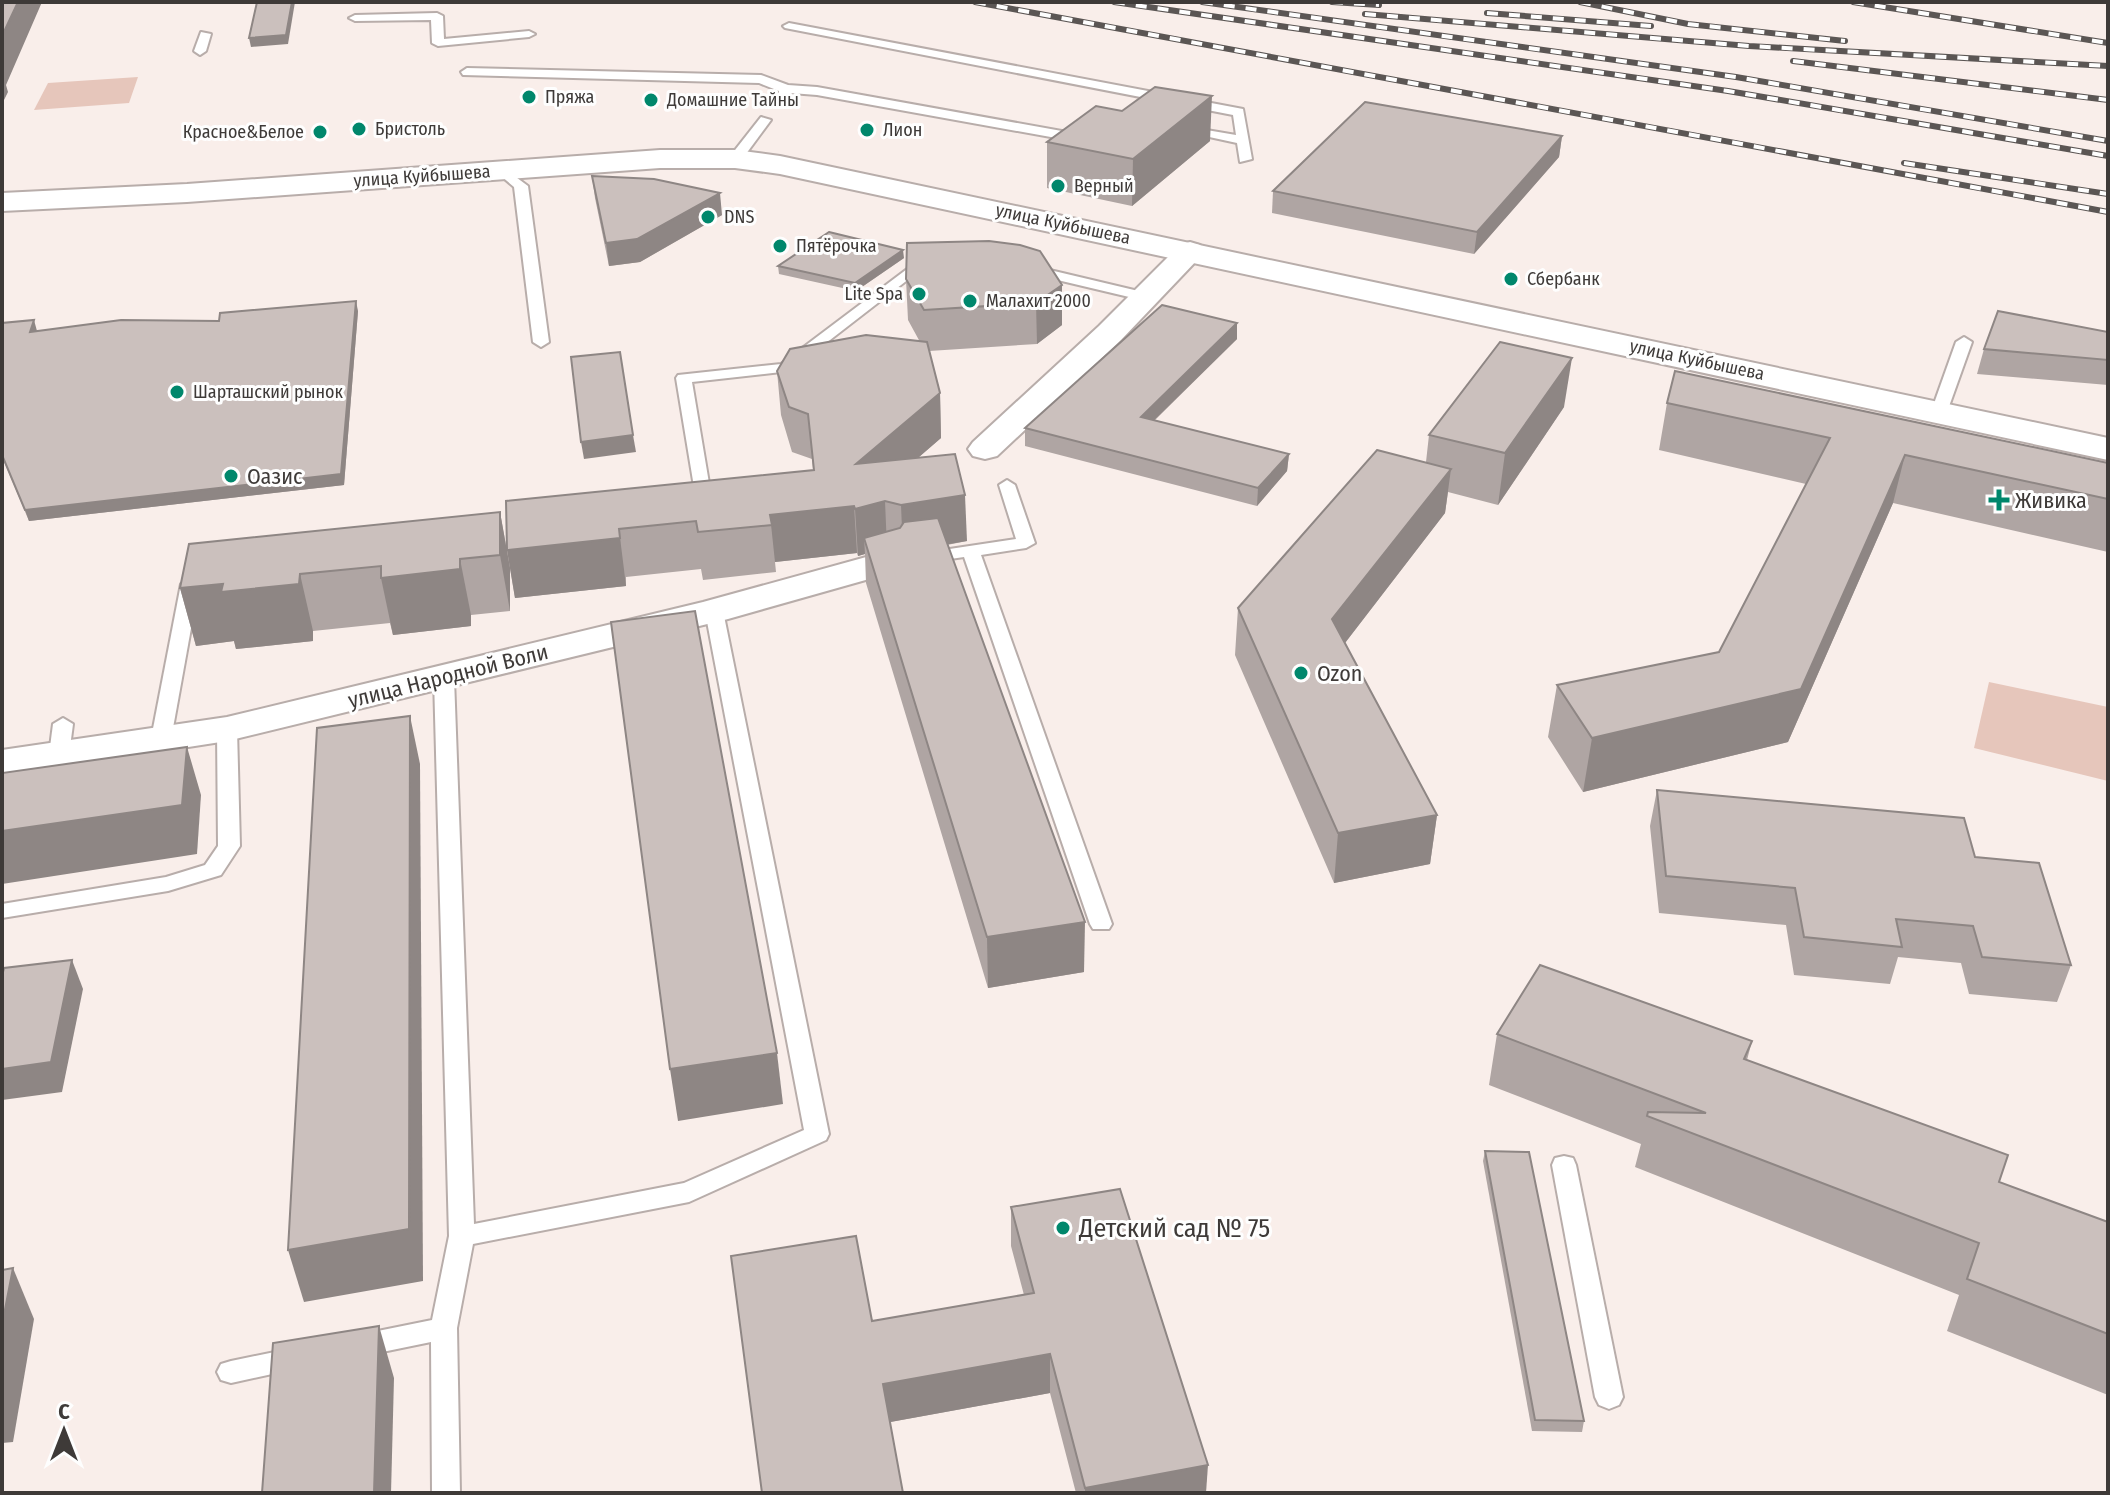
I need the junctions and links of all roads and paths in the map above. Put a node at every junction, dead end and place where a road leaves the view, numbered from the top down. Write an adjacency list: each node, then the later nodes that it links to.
1 (355, 18): 4 (lane)
2 (789, 26): 9 (lane)
3 (205, 34): 5 (lane)
4 (529, 34)
5 (200, 51)
6 (467, 72): 10 (lane)
7 (765, 120): 11 (lane)
8 (1163, 126): 9 (lane)
9 (1243, 140): 12 (lane)
10 (1095, 142)
11 (735, 159): 13 (street, улица Куйбышева); 16 (street, улица Куйбышева)
12 (1245, 159)
13 (501, 170): 14 (street, улица Куйбышева); 19 (lane)
14 (2, 202)
15 (940, 248): 25 (lane)
16 (1190, 251): 18 (street); 21 (street, улица Куйбышева)
17 (1014, 266): 18 (lane)
18 (1146, 297): 22 (street)
19 (541, 342)
20 (1964, 342): 21 (lane)
21 (1939, 412): 23 (street, улица Куйбышева)
22 (985, 449)
23 (2108, 449)
24 (1007, 485): 26 (lane)
25 (689, 512)
26 (971, 552): 27 (lane); 35 (lane)
27 (888, 562): 29 (street, улица Народной Воли)
28 (193, 566): 32 (lane)
29 (714, 611): 30 (street, улица Народной Воли); 37 (lane)
30 (444, 678): 31 (street, улица Народной Воли); 37 (lane)
31 (227, 729): 32 (street, улица Народной Воли); 34 (lane)
32 (161, 739): 33 (street, улица Народной Воли)
33 (2, 763)
34 (2, 911)
35 (1101, 924)
36 (1564, 1165): 40 (lane)
37 (462, 1236): 38 (lane)
38 (444, 1328): 39 (lane); 41 (lane)
39 (231, 1372)
40 (1609, 1397)
41 (446, 1493)

